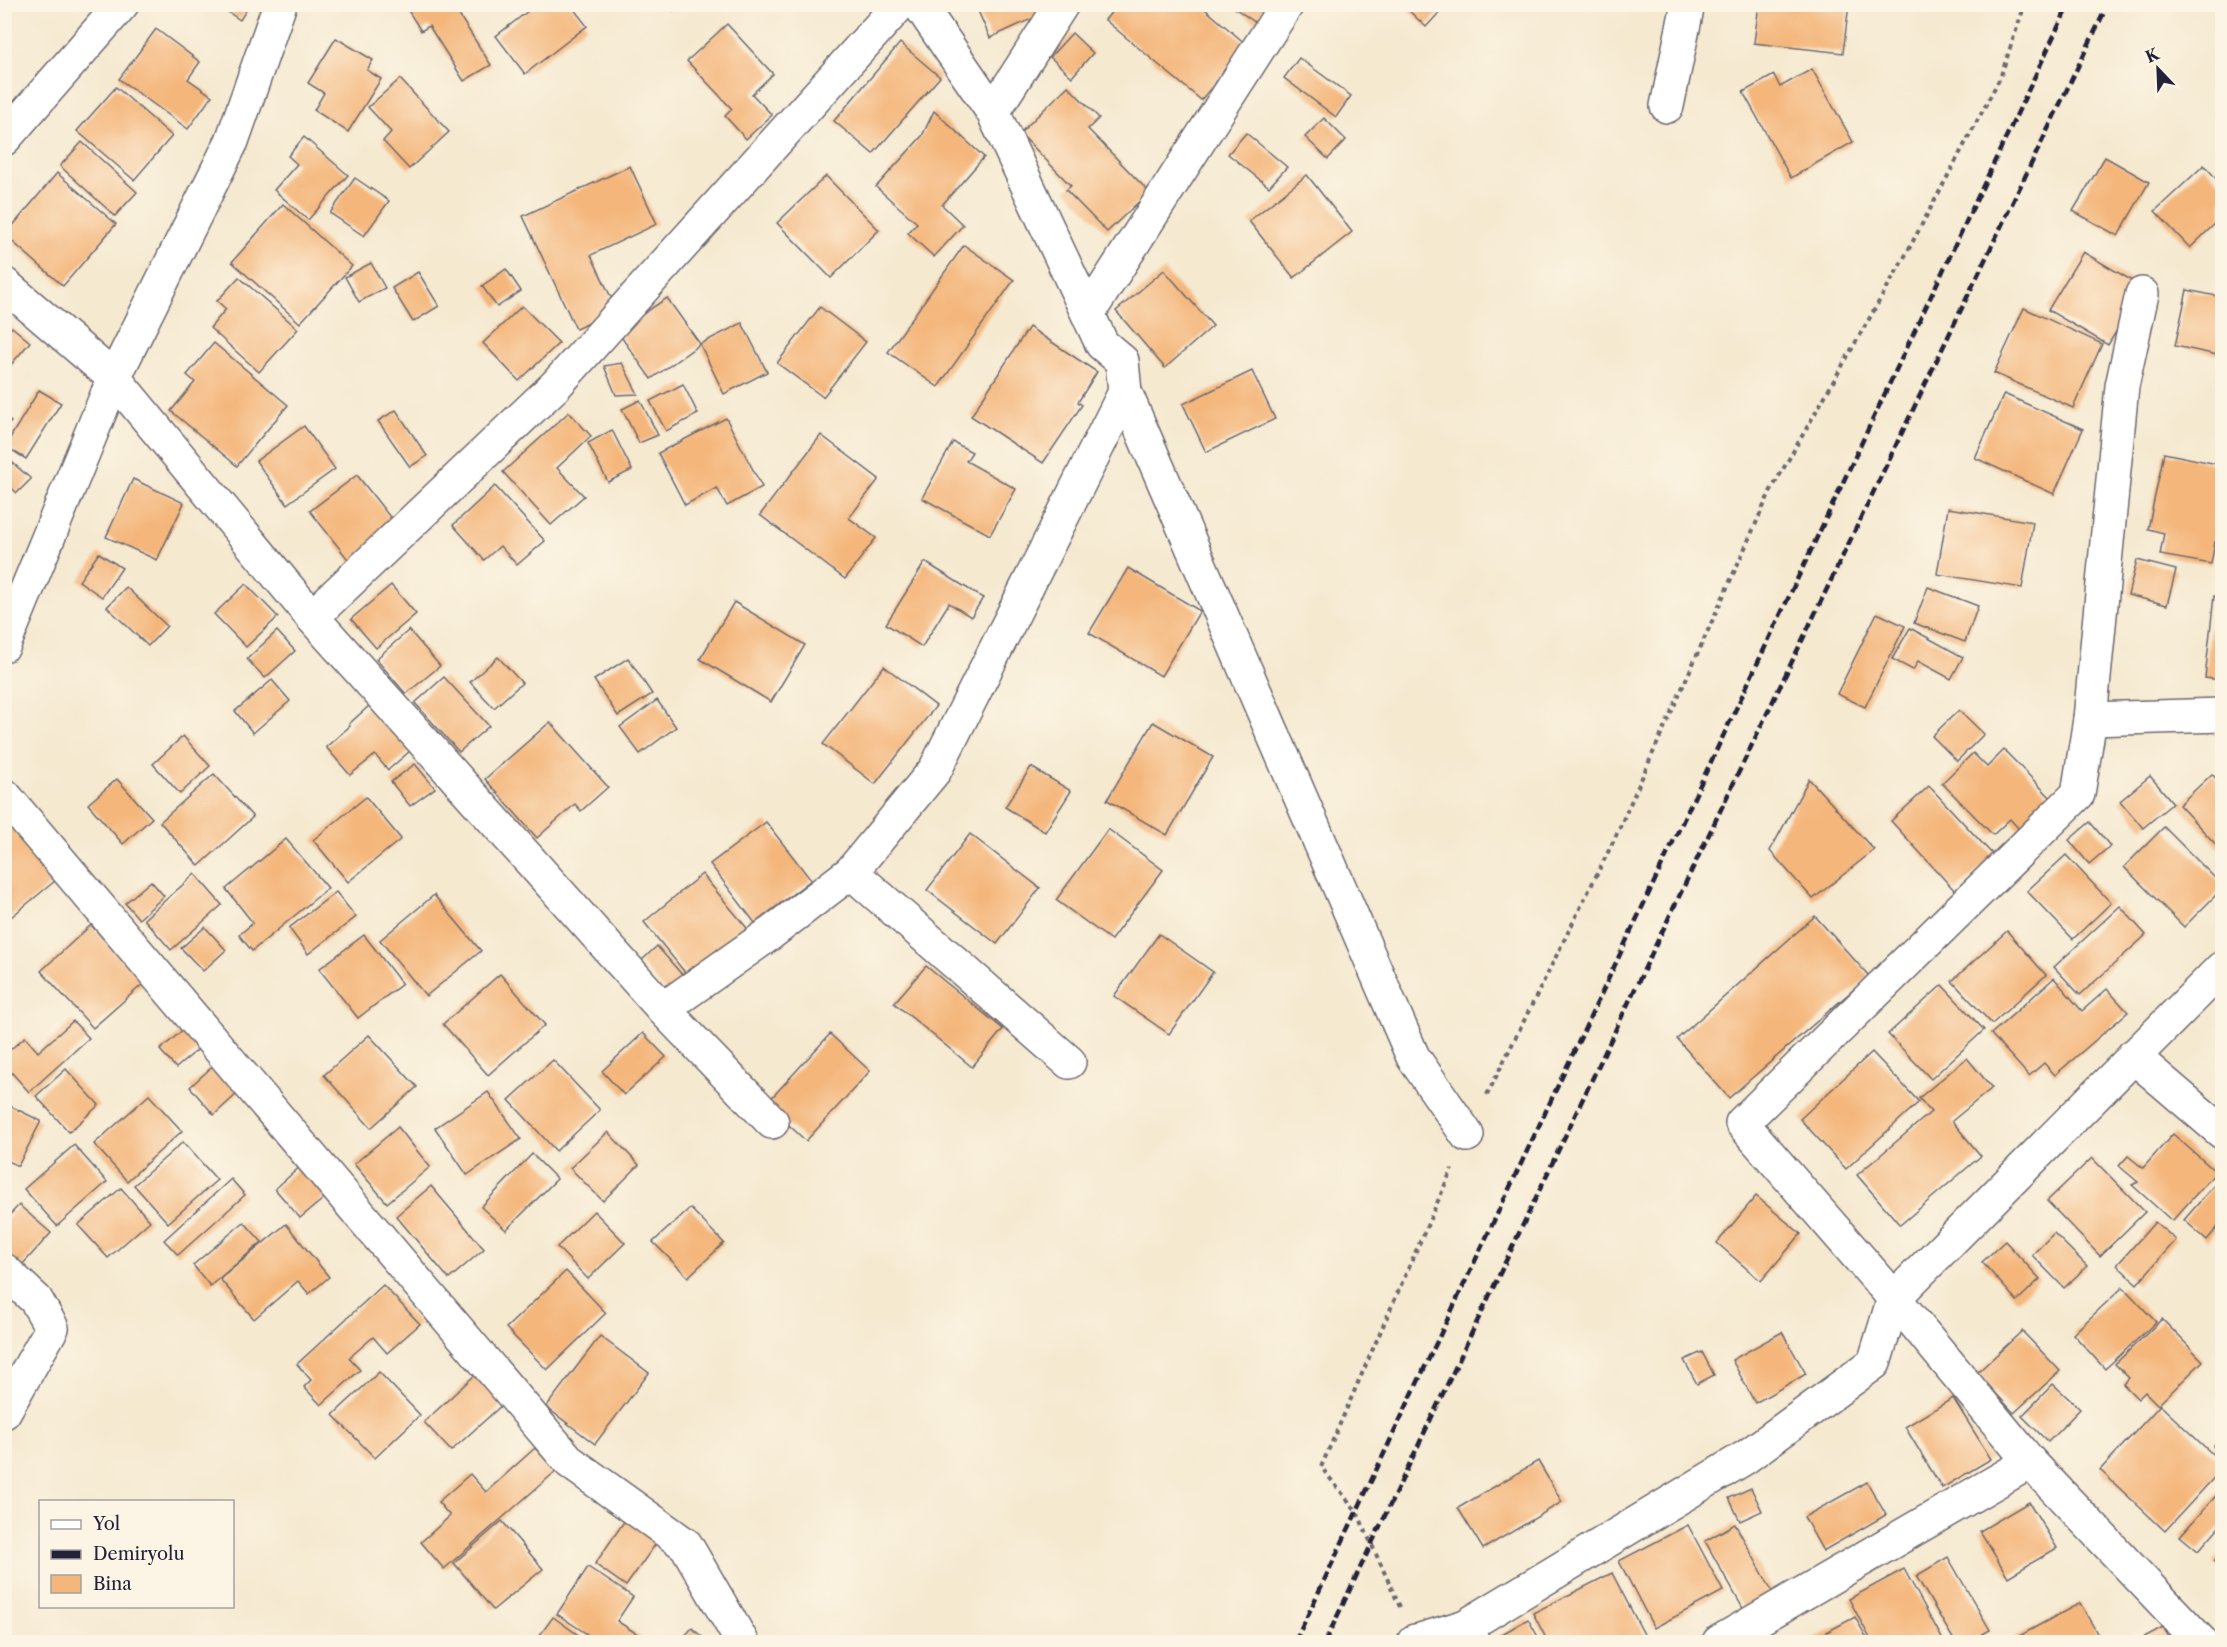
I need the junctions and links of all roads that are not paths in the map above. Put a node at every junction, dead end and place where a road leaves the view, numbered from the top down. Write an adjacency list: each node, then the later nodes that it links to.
1 (122, 4): 10 (street)
2 (280, 4): 14 (street)
3 (900, 4): 16 (street)
4 (919, 4): 9 (street)
5 (1062, 4): 9 (street)
6 (1287, 4): 13 (street)
7 (1688, 4): 8 (street)
8 (1667, 106)
9 (993, 112): 13 (street)
10 (4, 139)
11 (4, 284): 14 (street)
12 (2142, 294): 19 (street)
13 (1089, 312): 15 (street)
14 (114, 378): 16 (street); 17 (street)
15 (1125, 392): 21 (street); 28 (street)
16 (312, 617): 23 (street)
17 (4, 645)
18 (2223, 715): 19 (street)
19 (2090, 718): 30 (street)
20 (4, 795): 34 (street)
21 (851, 872): 23 (street); 25 (street)
22 (2223, 968): 24 (street)
23 (663, 1009): 26 (street)
24 (2133, 1056): 27 (street); 30 (street)
25 (1069, 1062)
26 (772, 1122)
27 (2223, 1132)
28 (1467, 1135)
29 (4, 1270): 31 (street)
30 (1894, 1298): 32 (street); 33 (street)
31 (4, 1412)
32 (2030, 1462): 36 (street); 37 (street)
33 (1469, 1634): 35 (street)
34 (742, 1642)
35 (1415, 1642)
36 (1719, 1642)
37 (2201, 1642)

